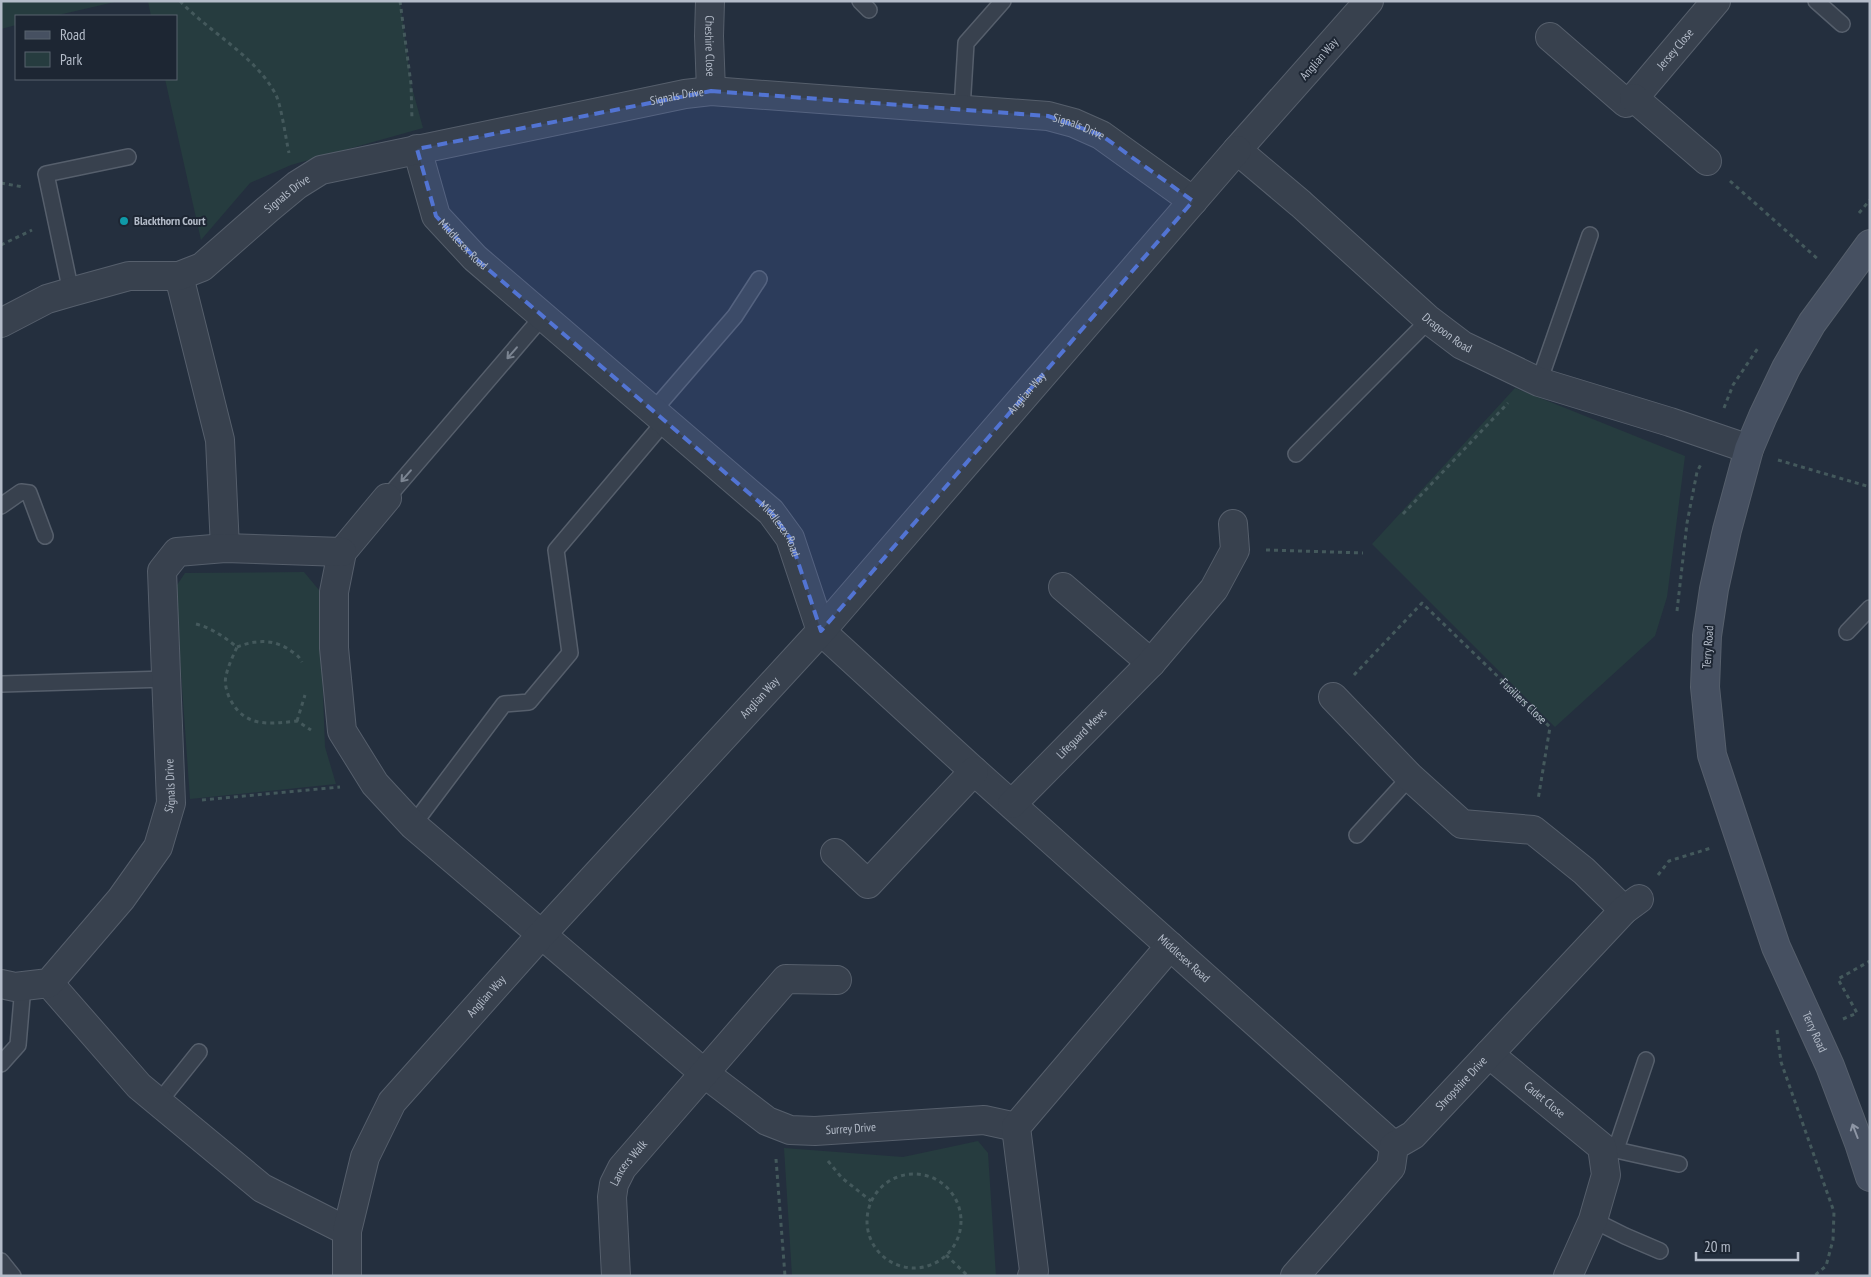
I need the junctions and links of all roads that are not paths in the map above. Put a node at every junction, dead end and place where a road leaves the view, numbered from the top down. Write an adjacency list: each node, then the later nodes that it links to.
1 (710, 1): 8 (street, Cheshire Close)
2 (1003, 1): 10 (lane)
3 (1369, 1): 12 (street, Anglian Way)
4 (1716, 1): 9 (street, Jersey Close)
5 (1816, 1): 6 (lane)
6 (1842, 24)
7 (1550, 37): 9 (street)
8 (711, 90): 10 (street, Signals Drive); 11 (street, Signals Drive)
9 (1634, 98): 14 (street)
10 (962, 109): 15 (street, Signals Drive)
11 (417, 149): 18 (street, Signals Drive); 21 (street, Middlesex Road)
12 (1237, 150): 15 (street, Anglian Way); 22 (street, Dragoon Road)
13 (128, 157): 20 (lane)
14 (1707, 161)
15 (1193, 202): 36 (street, Anglian Way)
16 (1590, 235): 24 (lane)
17 (1870, 244): 26 (main road, Terry Road)
18 (178, 276): 20 (street, Signals Drive); 32 (street)
19 (759, 279): 25 (lane)
20 (71, 292): 23 (street, Signals Drive)
21 (544, 316): 25 (street, Middlesex Road); 28 (lane, one-way to 28)
22 (1428, 320): 24 (street, Dragoon Road); 27 (lane)
23 (1, 323)
24 (1535, 380): 26 (street, Dragoon Road)
25 (659, 416): 36 (street, Middlesex Road); 45 (lane)
26 (1750, 449): 56 (main road, Terry Road)
27 (1296, 454)
28 (387, 498): 33 (street)
29 (1, 506): 30 (lane)
30 (45, 536)
31 (1234, 537): 38 (street, Lifeguard Mews)
32 (225, 548): 33 (street, Signals Drive); 39 (street, Signals Drive)
33 (342, 552): 45 (street)
34 (1063, 587): 38 (street)
35 (1870, 608): 37 (lane)
36 (821, 631): 42 (street, Middlesex Road); 48 (street, Anglian Way)
37 (1847, 632)
38 (1151, 663): 44 (street, Lifeguard Mews)
39 (166, 679): 40 (lane); 51 (street, Signals Drive)
40 (1, 684)
41 (1333, 697): 43 (street)
42 (974, 771): 44 (street, Middlesex Road); 47 (street)
43 (1410, 777): 46 (lane); 53 (street, Shropshire Drive)
44 (1012, 804): 49 (street, Middlesex Road)
45 (413, 825): 48 (street)
46 (1357, 835)
47 (835, 853)
48 (541, 934): 57 (street, Surrey Drive); 66 (street, Anglian Way)
49 (1170, 946): 60 (street); 61 (street, Middlesex Road)
50 (837, 980): 57 (street)
51 (24, 984): 55 (lane); 58 (street)
52 (199, 1052): 58 (lane)
53 (1489, 1054): 61 (street, Shropshire Drive); 62 (street, Cadet Close)
54 (1646, 1060): 62 (lane)
55 (1, 1064)
56 (1830, 1066): 59 (main road, Terry Road); 64 (main road, Terry Road, one-way to 56)
57 (704, 1073): 60 (street, Surrey Drive); 71 (street, Lancers Walk)
58 (159, 1102): 66 (street)
59 (1870, 1114)
60 (1016, 1127): 72 (street)
61 (1394, 1146): 73 (street)
62 (1609, 1148): 63 (lane, Cadet Close); 65 (street)
63 (1679, 1164)
64 (1870, 1177)
65 (1593, 1220): 67 (lane); 74 (street)
66 (347, 1231): 70 (street, Anglian Way)
67 (1660, 1251)
68 (1, 1261): 69 (lane)
69 (13, 1276)
70 (347, 1276)
71 (616, 1276)
72 (1032, 1276)
73 (1295, 1276)
74 (1568, 1276)

